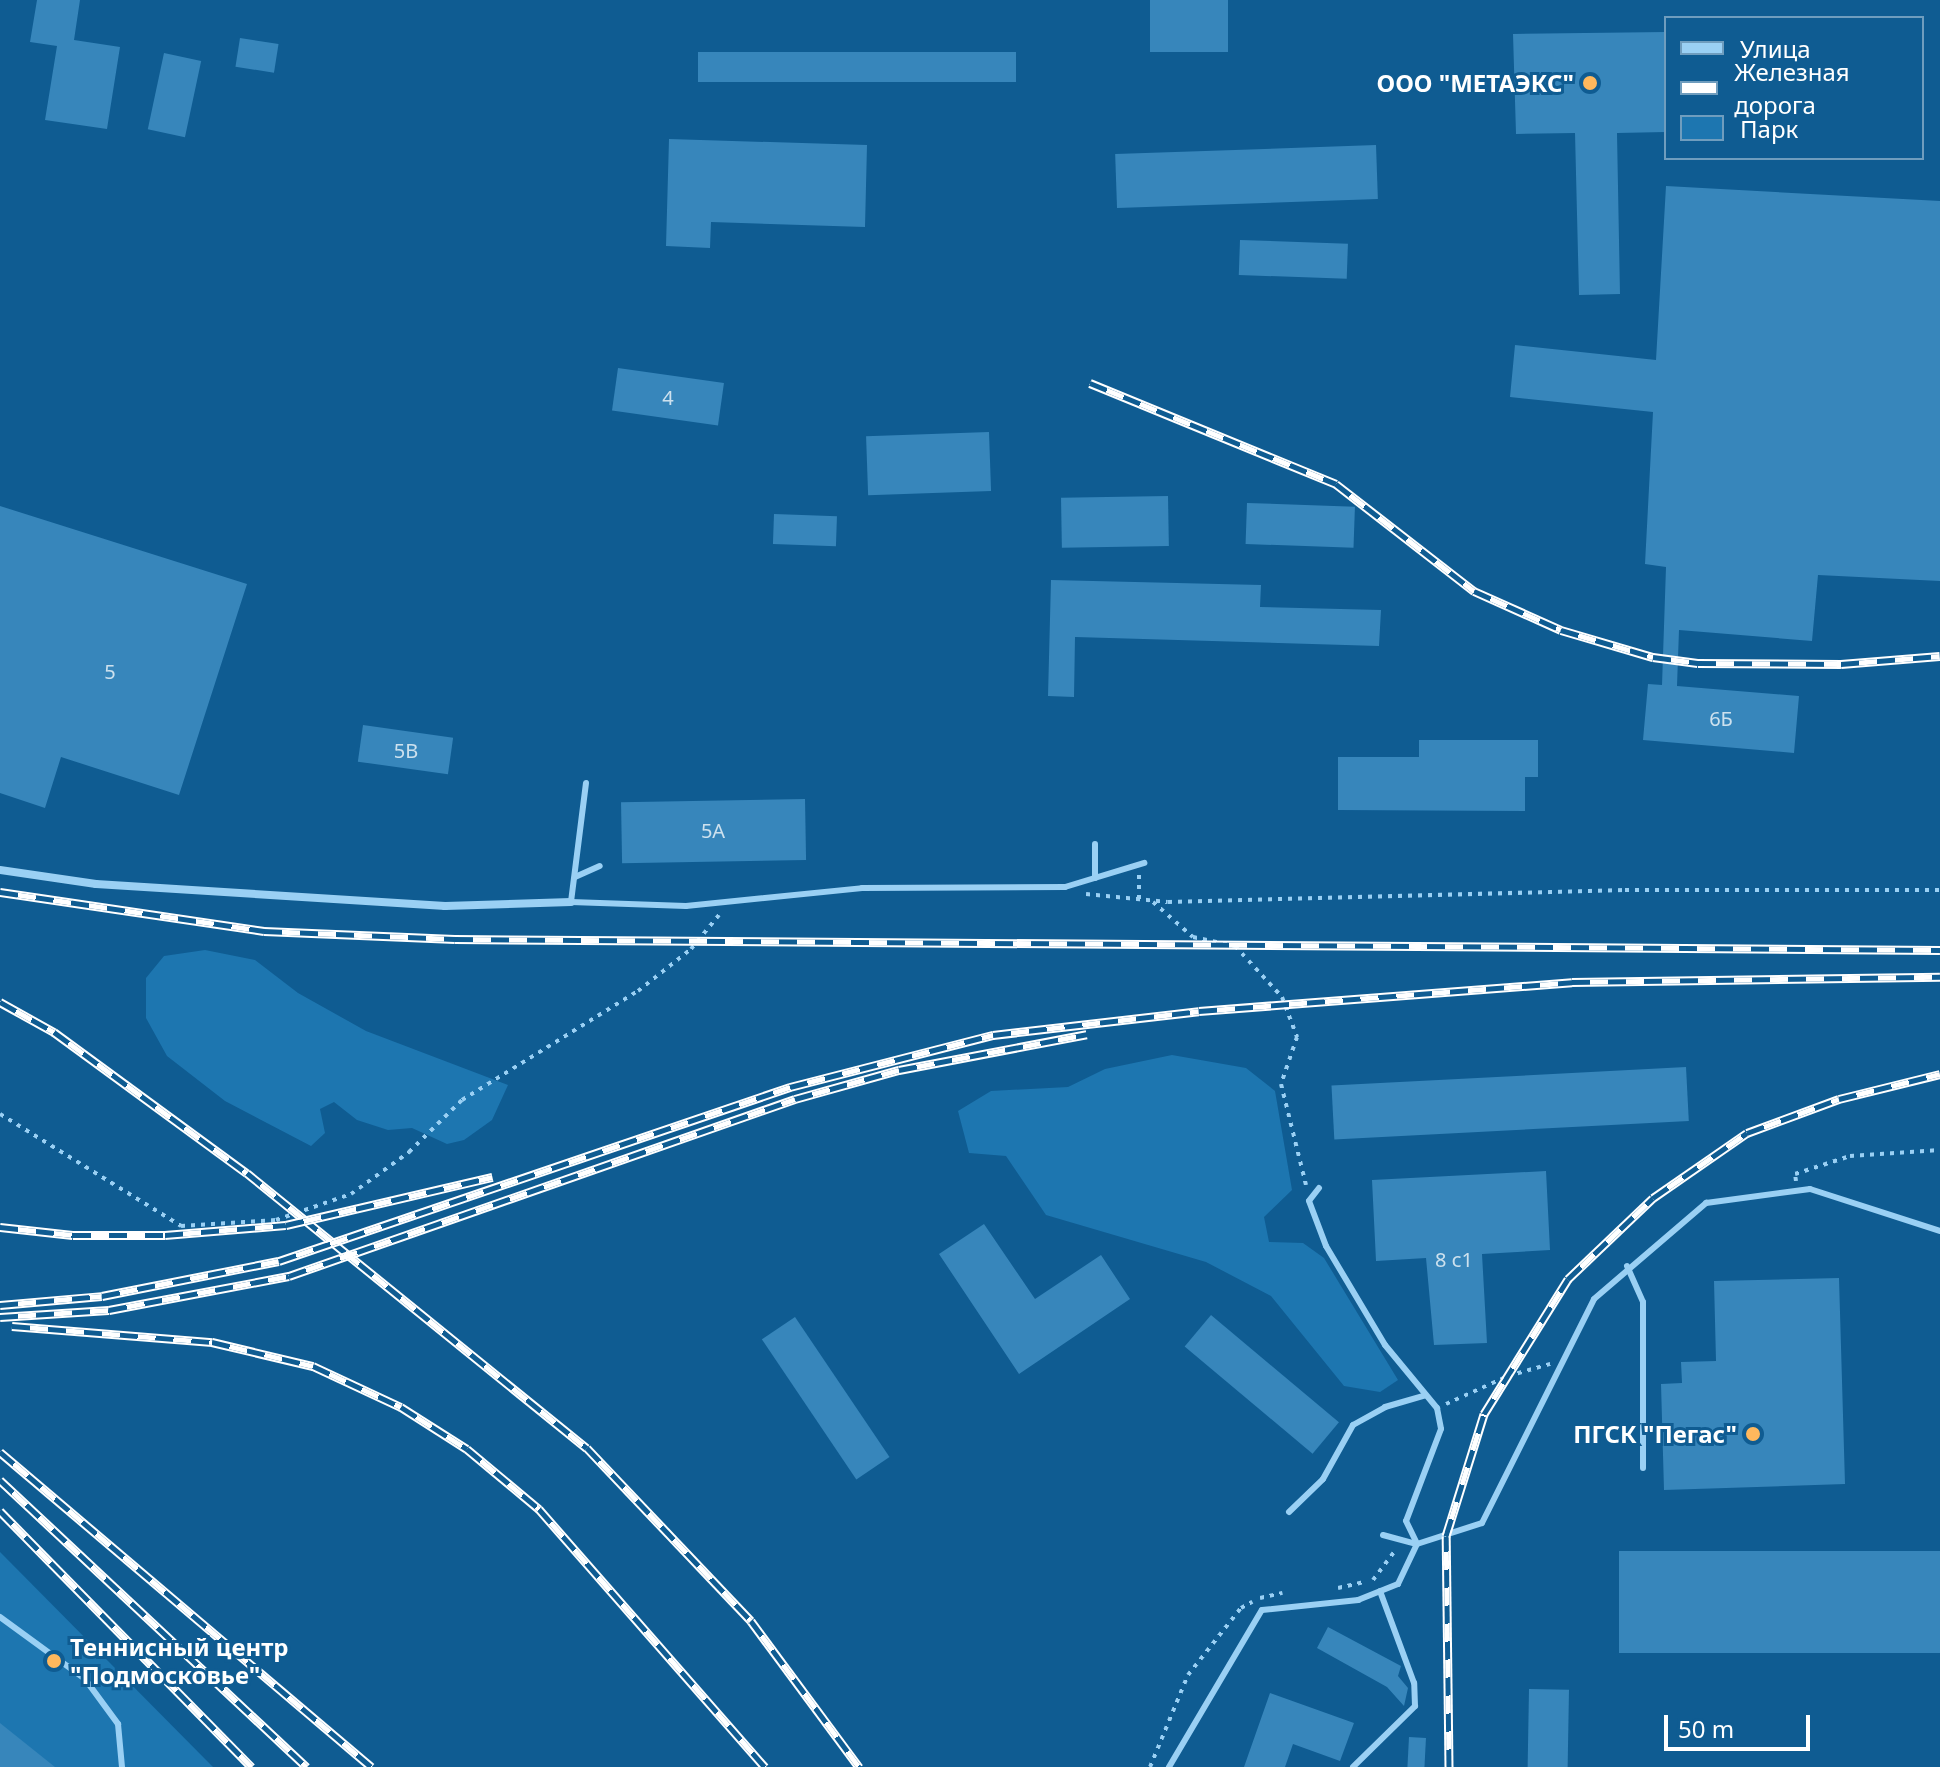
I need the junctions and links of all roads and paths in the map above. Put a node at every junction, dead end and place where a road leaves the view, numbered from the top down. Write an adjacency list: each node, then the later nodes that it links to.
1 (586, 783): 6 (lane)
2 (1095, 844): 7 (lane)
3 (1141, 864): 7 (lane); 10 (path)
4 (600, 866): 6 (lane)
5 (0, 870): 12 (street)
6 (575, 877): 12 (lane)
7 (1095, 878): 8 (lane)
8 (1065, 887): 10 (path); 13 (lane)
9 (1940, 890): 11 (path)
10 (1139, 901): 11 (path)
11 (1151, 901): 18 (path)
12 (571, 902): 13 (lane)
13 (722, 902): 14 (path)
14 (0, 1114)
15 (1940, 1150): 17 (path)
16 (1319, 1188): 18 (lane)
17 (1797, 1191): 19 (lane); 20 (lane)
18 (1309, 1201): 22 (lane)
19 (1940, 1231)
20 (1627, 1266): 21 (lane); 24 (lane)
21 (1564, 1360): 23 (path); 27 (lane)
22 (1423, 1396): 23 (lane); 25 (lane)
23 (1437, 1408): 27 (lane)
24 (1643, 1468)
25 (1289, 1512)
26 (1383, 1535): 27 (lane)
27 (1417, 1544): 28 (lane)
28 (1380, 1591): 31 (lane); 32 (lane)
29 (0, 1617): 30 (lane)
30 (122, 1767)
31 (1169, 1767)
32 (1353, 1767)

